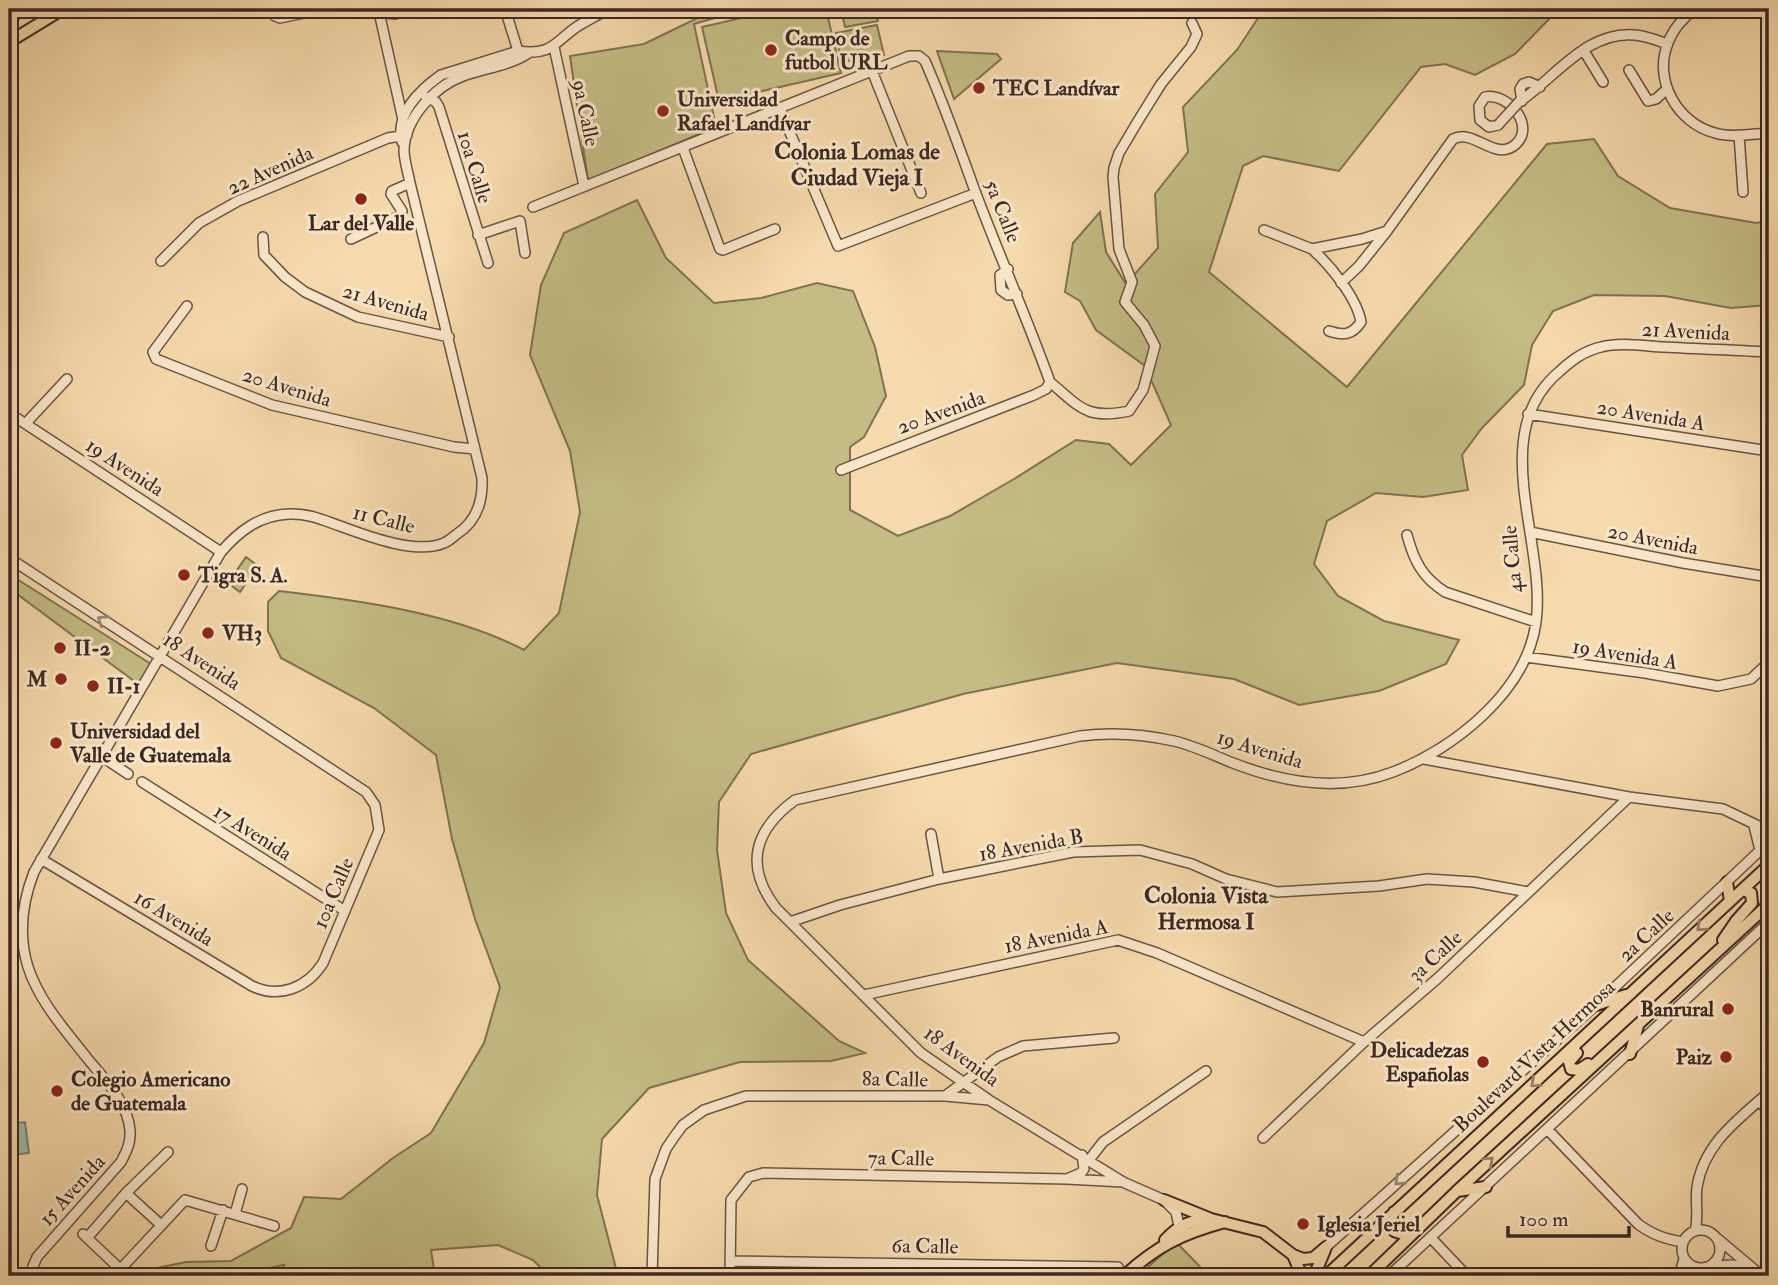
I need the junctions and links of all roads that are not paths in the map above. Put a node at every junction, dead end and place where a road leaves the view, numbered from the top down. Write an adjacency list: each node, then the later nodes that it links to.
1 (23, 9): 14 (main road)
2 (63, 9): 16 (main road)
3 (272, 9): 4 (street)
4 (323, 9)
5 (343, 9): 11 (street)
6 (397, 9): 11 (street)
7 (468, 9): 13 (street)
8 (505, 9): 20 (street)
9 (608, 9): 12 (street)
10 (1695, 9): 17 (street)
11 (379, 12): 28 (street)
12 (595, 12): 18 (street)
13 (455, 13)
14 (9, 18)
15 (1192, 23): 56 (street)
16 (9, 42)
17 (1667, 44): 19 (street); 24 (street)
18 (554, 47): 20 (street); 34 (street, 9a Calle)
19 (1584, 51): 23 (street); 41 (street, bridge)
20 (520, 55): 25 (street); 26 (street)
21 (1629, 69): 24 (street)
22 (872, 71): 27 (street); 36 (street); 37 (street, 5a Calle)
23 (1603, 82)
24 (1667, 89): 30 (street)
25 (416, 97): 26 (street); 28 (street)
26 (431, 98): 31 (street); 42 (street, 10a Calle)
27 (780, 108): 32 (street); 37 (street)
28 (403, 121): 31 (street)
29 (1769, 132): 30 (street)
30 (1738, 135): 35 (street)
31 (404, 136): 33 (street, 11 Calle); 47 (street, 22 Avenida)
32 (683, 148): 34 (street); 39 (street)
33 (410, 183): 44 (street); 52 (street, 11 Calle)
34 (584, 186): 38 (street)
35 (1743, 192)
36 (921, 193)
37 (976, 193): 56 (street, 5a Calle)
38 (533, 207)
39 (775, 229)
40 (1264, 230): 45 (street)
41 (1387, 231): 45 (street); 49 (street)
42 (478, 235): 46 (street); 48 (street, 10a Calle)
43 (263, 237): 52 (street, 21 Avenida)
44 (351, 239)
45 (1312, 249): 49 (street)
46 (525, 253)
47 (161, 261)
48 (488, 262)
49 (1341, 283): 51 (street)
50 (187, 306): 60 (street, 20 Avenida)
51 (1329, 331)
52 (449, 337): 60 (street, 11 Calle)
53 (1601, 347): 54 (street, 21 Avenida); 58 (street, 4a Calle)
54 (1769, 352)
55 (66, 379): 59 (street)
56 (1049, 382): 62 (street, 20 Avenida)
57 (9, 413): 59 (street, 19 Avenida)
58 (1528, 414): 61 (street, 20 Avenida A); 63 (street, 4a Calle)
59 (26, 423): 65 (street, 19 Avenida)
60 (475, 449): 65 (street, 11 Calle)
61 (1769, 452)
62 (841, 470)
63 (1530, 532): 67 (street, 20 Avenida); 68 (street, 4a Calle)
64 (1407, 535): 68 (street)
65 (222, 552): 69 (street, 11 Calle)
66 (9, 558): 69 (street, 18 Avenida, one-way to 66)
67 (1769, 577)
68 (1536, 622): 70 (street, 4a Calle)
69 (160, 656): 72 (street, 11 Calle); 77 (street, 18 Avenida)
70 (1526, 657): 71 (street, 19 Avenida A); 73 (street, 4a Calle)
71 (1769, 662)
72 (101, 756): 74 (street); 84 (street, 11 Calle)
73 (1424, 759): 76 (street); 79 (street, 19 Avenida)
74 (128, 774)
75 (142, 782): 92 (street, 17 Avenida)
76 (1629, 797): 78 (street); 89 (street, 3a Calle)
77 (372, 800): 92 (street, 10a Calle)
78 (1755, 826): 80 (street); 83 (street)
79 (764, 831): 93 (street, 18 Avenida)
80 (1769, 831)
81 (931, 834): 86 (street)
82 (1769, 842): 83 (street, 2a Calle)
83 (1760, 850): 87 (street, 2a Calle)
84 (41, 859): 95 (street, 11 Calle); 97 (street, 16 Avenida)
85 (1769, 865): 88 (main road, Boulevard Vista Hermosa)
86 (939, 879): 89 (street, 18 Avenida B); 93 (street, 18 Avenida B)
87 (1727, 882): 90 (main road); 100 (street, 2a Calle)
88 (1742, 890): 90 (main road, Boulevard Vista Hermosa); 96 (main road)
89 (1528, 892): 104 (street, 3a Calle)
90 (1730, 901): 98 (main road, Boulevard Vista Hermosa, one-way to 98)
91 (1767, 908): 96 (main road)
92 (345, 911): 97 (street, 10a Calle)
93 (790, 922): 99 (street, 18 Avenida)
94 (1769, 922): 105 (street)
95 (23, 944): 150 (street, 15 Avenida)
96 (1719, 948): 102 (main road)
97 (294, 988)
98 (1629, 994): 100 (main road); 101 (main road, Boulevard Vista Hermosa)
99 (864, 995): 104 (street, 18 Avenida A); 108 (street, 18 Avenida)
100 (1596, 1006): 141 (street, 2a Calle, one-way to 141)
101 (1607, 1016): 106 (main road); 127 (main road, Boulevard Vista Hermosa, one-way to 127)
102 (1642, 1021): 105 (main road); 106 (main road)
103 (1114, 1038): 108 (street, 8a Calle)
104 (1364, 1042): 115 (street, 3a Calle)
105 (1630, 1054): 114 (street)
106 (1606, 1055): 122 (main road, one-way to 106)
107 (1206, 1071): 117 (street)
108 (963, 1082): 110 (street, 8a Calle); 111 (street, 18 Avenida)
109 (1769, 1091): 112 (street)
110 (945, 1096): 111 (street); 151 (street, 8a Calle)
111 (989, 1100): 117 (street, 18 Avenida)
112 (1759, 1101): 113 (street); 125 (street)
113 (1769, 1111)
114 (1548, 1130): 120 (street); 139 (street)
115 (1263, 1138)
116 (168, 1152): 123 (street)
117 (1085, 1157): 118 (street); 119 (street, 18 Avenida)
118 (1067, 1179): 119 (street, 7a Calle); 145 (street, 7a Calle)
119 (1125, 1183): 124 (street, 18 Avenida)
120 (1486, 1187): 122 (main road); 137 (street)
121 (242, 1189): 128 (street)
122 (1457, 1191): 134 (main road)
123 (126, 1193): 131 (street); 149 (street)
124 (1164, 1200): 129 (main road); 133 (street)
125 (1698, 1206): 135 (street); 136 (street)
126 (223, 1210): 128 (street); 131 (street); 140 (street)
127 (1394, 1212): 134 (main road); 155 (main road, Boulevard Vista Hermosa)
128 (234, 1214): 132 (street)
129 (1211, 1219): 130 (main road); 133 (main road)
130 (1227, 1222): 138 (main road); 143 (main road)
131 (160, 1225): 149 (street)
132 (274, 1226)
133 (1179, 1226): 138 (main road); 142 (main road)
134 (1420, 1227): 156 (main road)
135 (1695, 1231): 136 (street); 139 (street)
136 (1714, 1235): 146 (street); 147 (street)
137 (1431, 1238): 157 (street); 158 (street)
138 (1170, 1242): 142 (main road)
139 (1683, 1242): 144 (street)
140 (211, 1245)
141 (1326, 1247): 143 (main road); 154 (main road)
142 (1157, 1249): 148 (main road)
143 (1293, 1255): 153 (main road)
144 (1684, 1258): 146 (street); 159 (street)
145 (730, 1261): 148 (street, 6a Calle); 152 (street)
146 (1709, 1267): 147 (street); 160 (street)
147 (1753, 1268): 161 (street)
148 (1121, 1271)
149 (117, 1273)
150 (29, 1276)
151 (652, 1276)
152 (730, 1276)
153 (1302, 1276)
154 (1314, 1276)
155 (1326, 1276)
156 (1369, 1276)
157 (1389, 1276)
158 (1466, 1276)
159 (1679, 1276)
160 (1690, 1276)
161 (1762, 1276)

